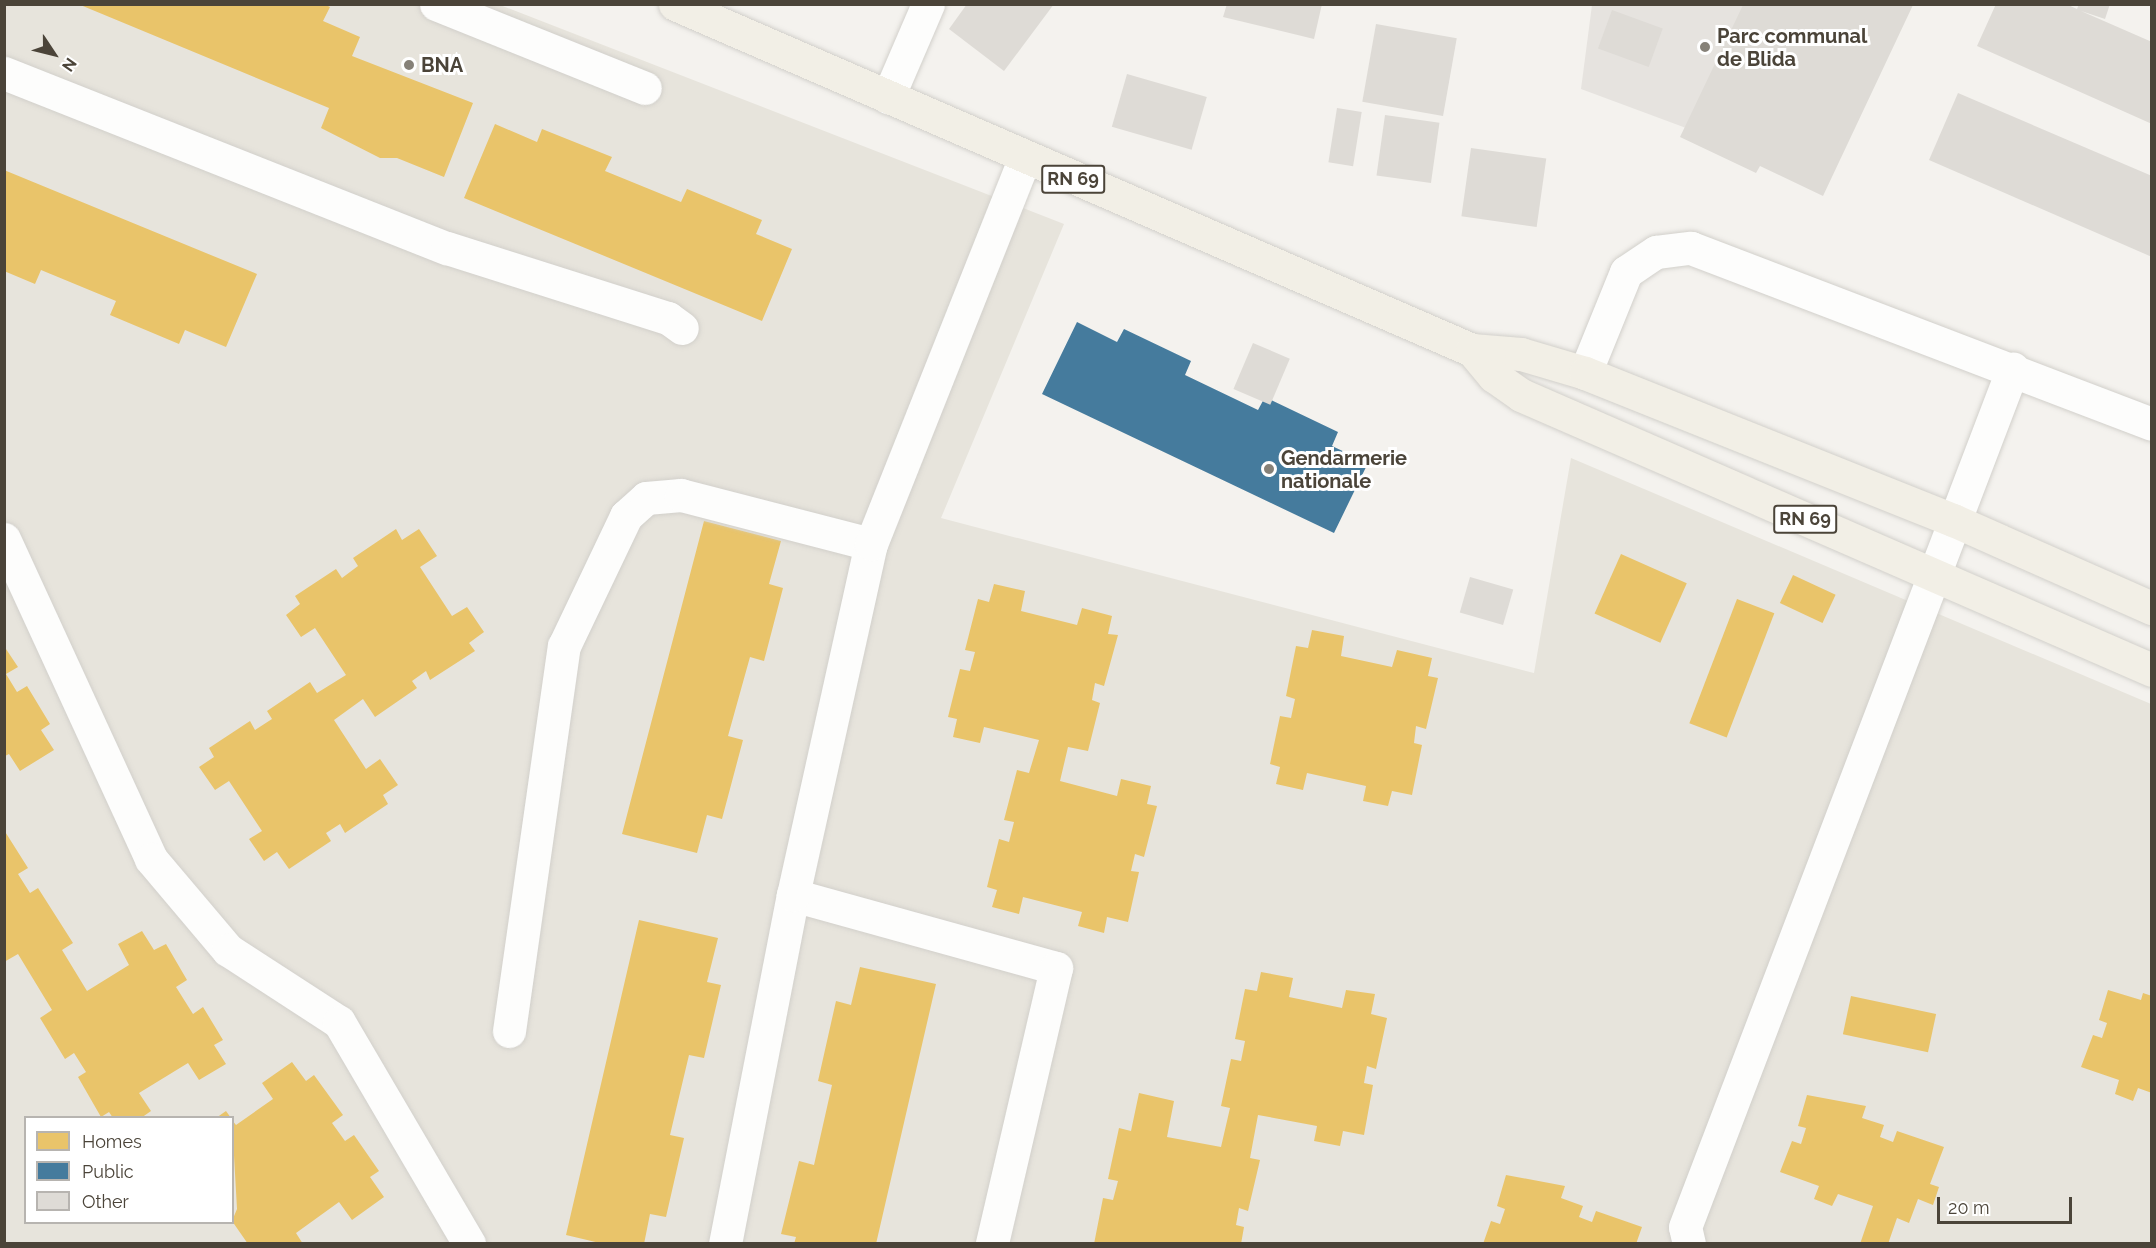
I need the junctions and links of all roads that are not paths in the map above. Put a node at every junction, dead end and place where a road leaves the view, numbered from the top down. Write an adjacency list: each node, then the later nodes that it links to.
1 (436, 4): 5 (street)
2 (675, 4): 6 (main road, RN 69)
3 (928, 4): 6 (street)
4 (4, 73): 8 (street)
5 (645, 88)
6 (888, 97): 7 (main road, RN 69)
7 (1024, 159): 9 (main road, RN 69); 15 (street)
8 (682, 328)
9 (1472, 350): 11 (main road, RN 69); 16 (main road, RN 69)
10 (2013, 368): 11 (street); 12 (street); 13 (street)
11 (1586, 373): 13 (main road, RN 69)
12 (2151, 424)
13 (1953, 520): 16 (street); 17 (main road, RN 69)
14 (4, 540): 21 (street)
15 (871, 544): 19 (street); 20 (street)
16 (1933, 575): 18 (main road, RN 69); 24 (street)
17 (2151, 609)
18 (2151, 670)
19 (794, 895): 22 (street); 23 (street)
20 (509, 1031)
21 (469, 1244)
22 (725, 1244)
23 (992, 1244)
24 (1689, 1244)

